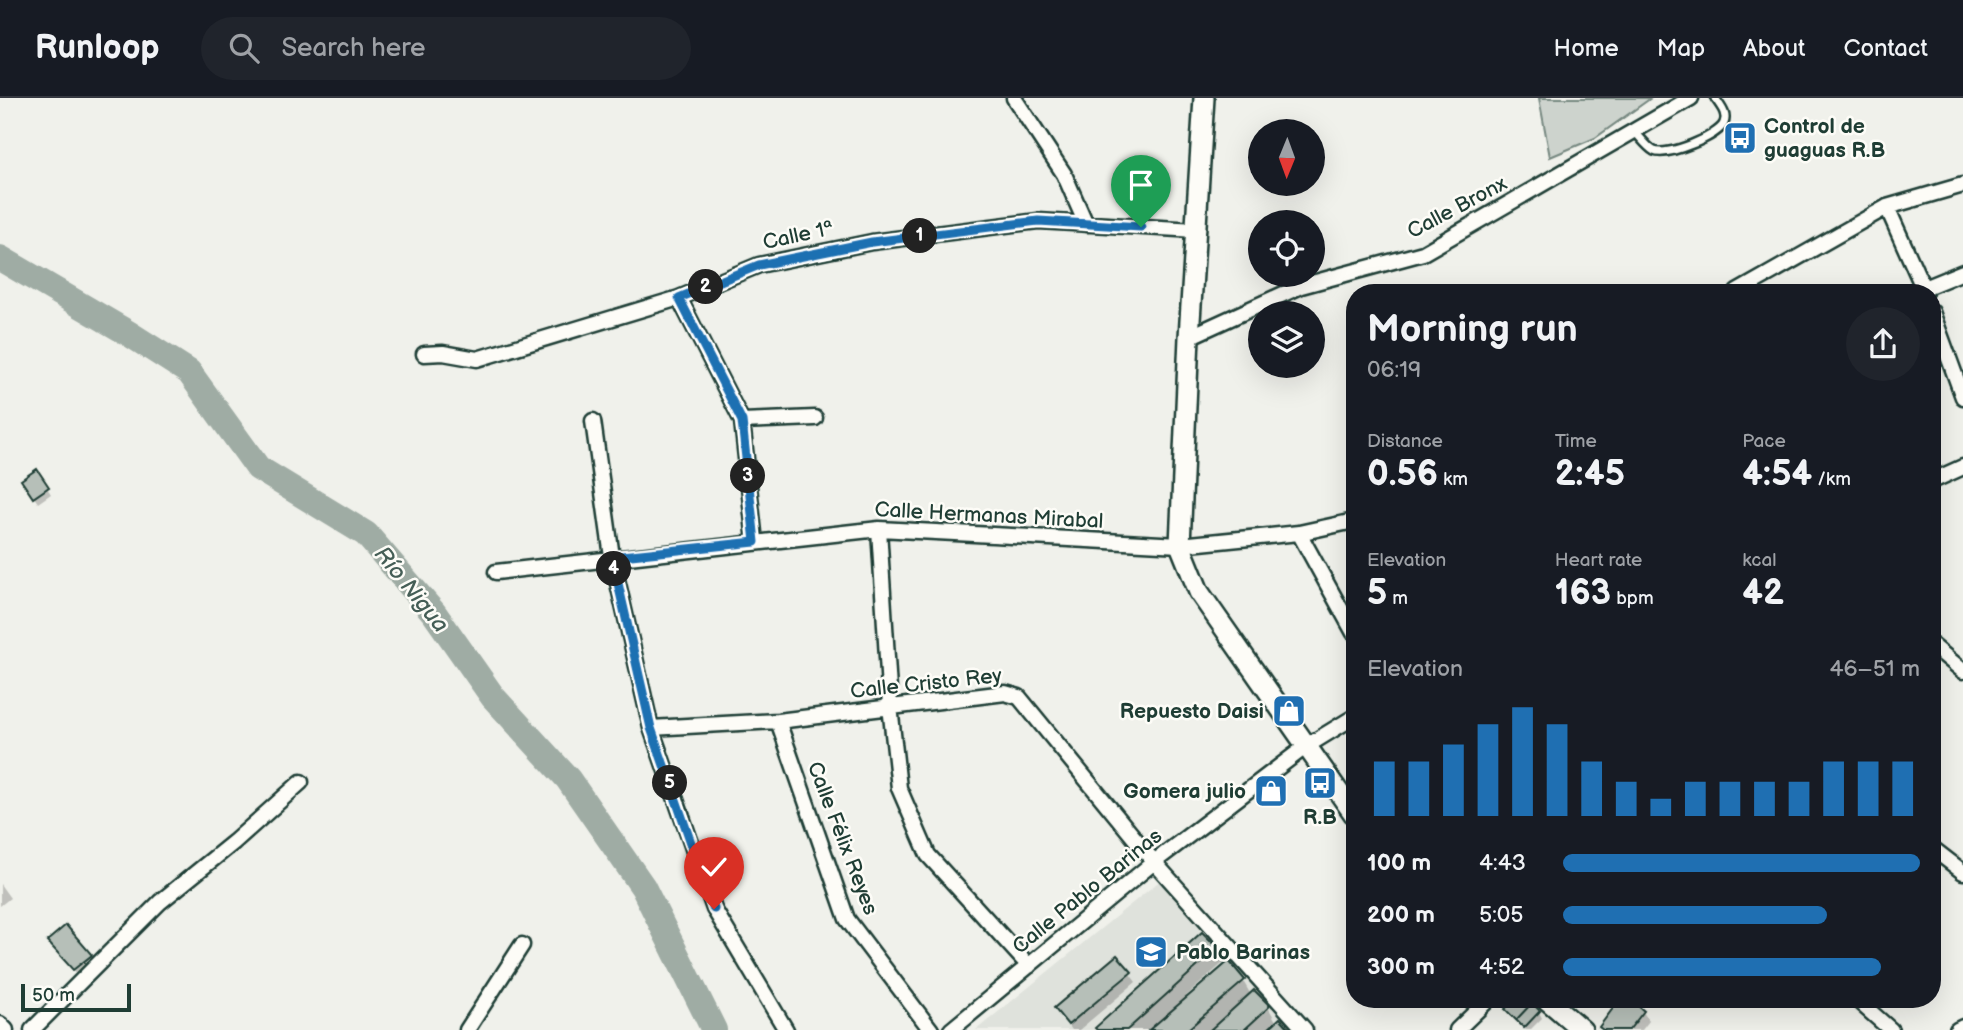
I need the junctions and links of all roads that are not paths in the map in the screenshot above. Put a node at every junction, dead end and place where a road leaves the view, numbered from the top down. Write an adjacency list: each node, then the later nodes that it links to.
1 (1014, 98): 9 (street)
2 (1204, 98): 10 (main road)
3 (1691, 98): 5 (street, Calle Bronx)
4 (1716, 98): 6 (lane)
5 (1673, 103): 6 (street, Calle Bronx)
6 (1634, 131): 16 (street, Calle Bronx)
7 (1963, 185): 8 (street)
8 (1887, 207): 12 (street); 13 (street)
9 (1086, 224): 10 (street, Calle 1ª); 15 (street, Calle 1ª)
10 (1196, 230): 16 (main road)
11 (1963, 272): 14 (street)
12 (1751, 284)
13 (1919, 284)
14 (1935, 284)
15 (679, 298): 18 (street, Calle 1ª); 22 (street)
16 (1189, 337): 29 (main road)
17 (1941, 337): 19 (street)
18 (424, 354)
19 (1963, 397)
20 (815, 418): 22 (street)
21 (593, 421): 30 (street)
22 (742, 421): 28 (street)
23 (1960, 471): 24 (street)
24 (1941, 478)
25 (1346, 524): 27 (street, Calle Hermanas Mirabal)
26 (879, 529): 28 (street, Calle Hermanas Mirabal); 29 (street, Calle Hermanas Mirabal); 35 (street)
27 (1299, 533): 29 (street, Calle Hermanas Mirabal); 32 (street)
28 (755, 542): 30 (street, Calle Hermanas Mirabal)
29 (1180, 545): 39 (main road)
30 (612, 557): 31 (street, Calle Hermanas Mirabal); 38 (street)
31 (496, 572)
32 (1346, 618)
33 (1941, 653): 34 (street)
34 (1963, 671)
35 (890, 706): 36 (street, Calle Cristo Rey); 43 (street, Calle Cristo Rey); 46 (street)
36 (778, 721): 38 (street, Calle Cristo Rey); 56 (street, Calle Félix Reyes)
37 (1346, 722): 39 (street, Calle Pablo Barinas)
38 (651, 728): 55 (street)
39 (1305, 747): 41 (main road); 43 (street, Calle Pablo Barinas)
40 (301, 782): 53 (street)
41 (1346, 803)
42 (1941, 855): 44 (street)
43 (1154, 862): 46 (street, Calle Pablo Barinas); 58 (street, Calle Cristo Rey)
44 (1963, 872)
45 (522, 945): 54 (street)
46 (1029, 966): 57 (street, Calle Pablo Barinas)
47 (1480, 1008): 59 (street)
48 (1556, 1008): 60 (main road)
49 (1866, 1008): 61 (street)
50 (0, 1024): 52 (street)
51 (1963, 1027): 62 (street)
52 (6, 1030)
53 (32, 1030)
54 (467, 1030)
55 (786, 1030)
56 (931, 1030)
57 (951, 1030)
58 (1305, 1030)
59 (1457, 1030)
60 (1582, 1030)
61 (1891, 1030)
62 (1957, 1030)

